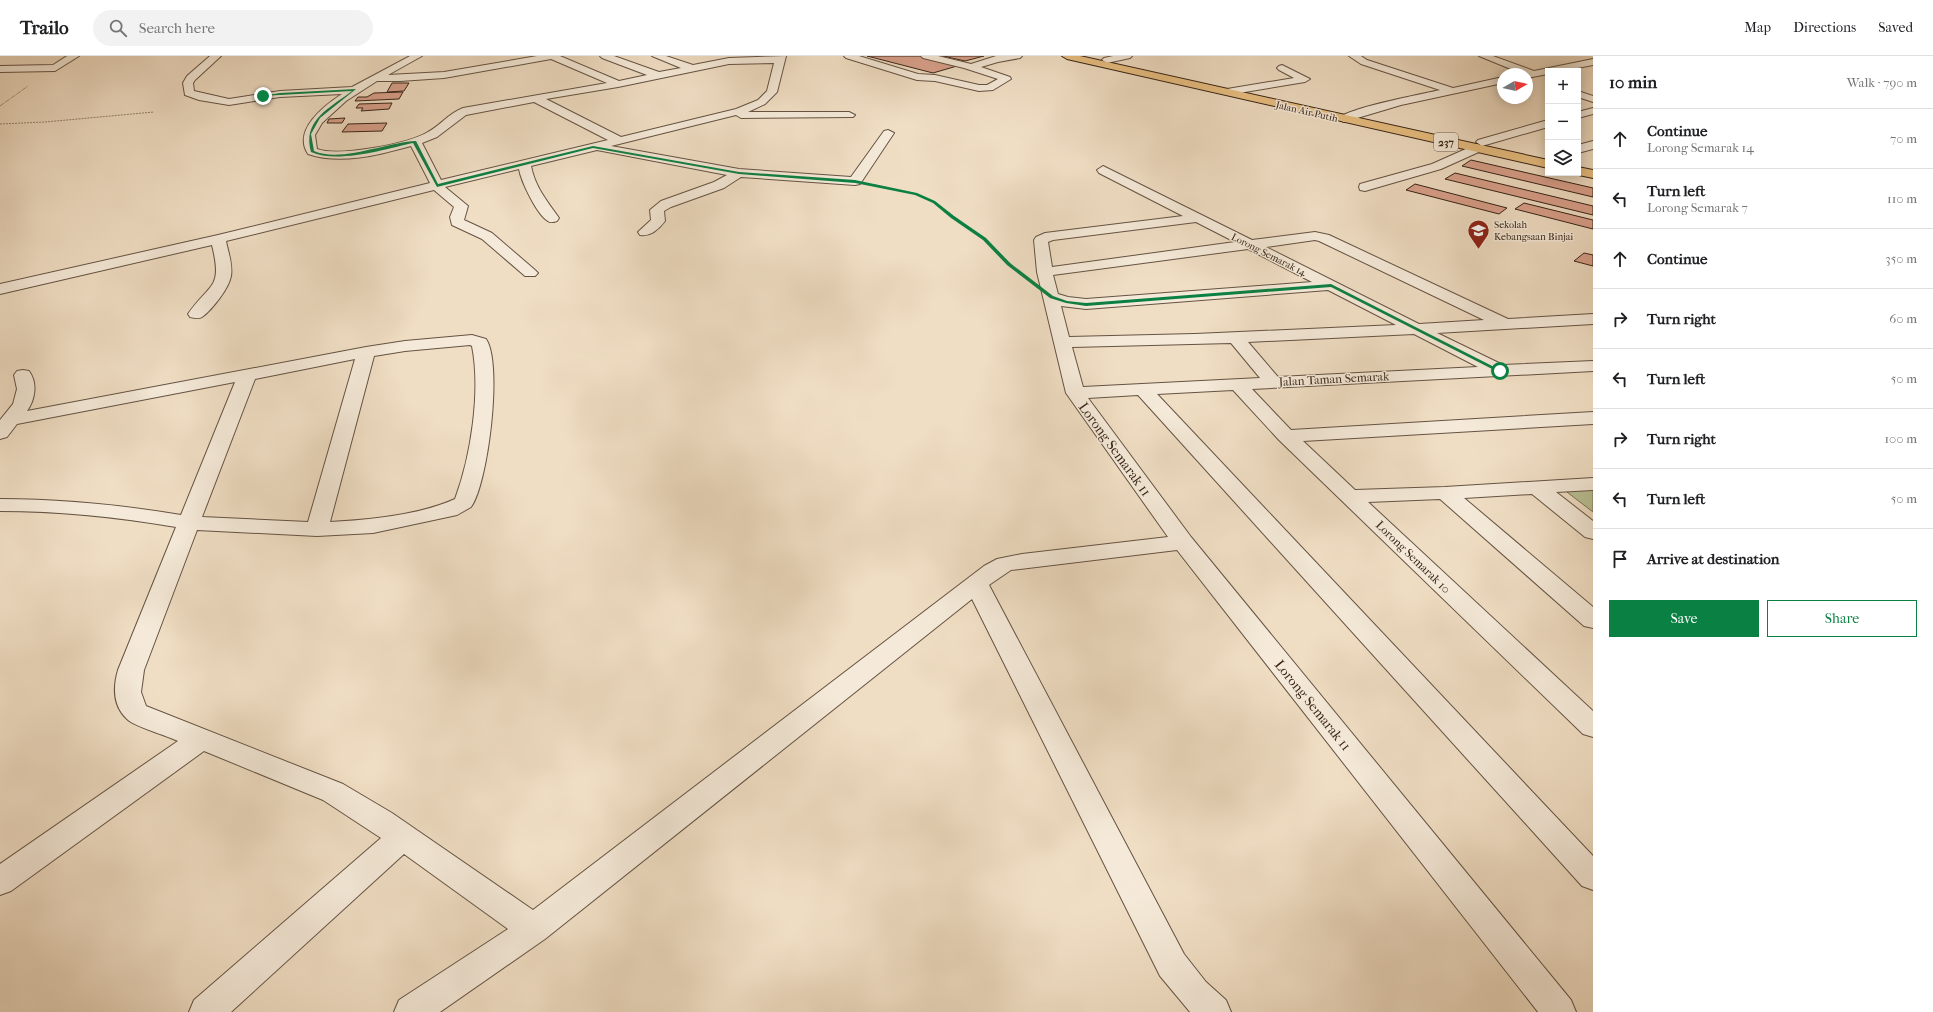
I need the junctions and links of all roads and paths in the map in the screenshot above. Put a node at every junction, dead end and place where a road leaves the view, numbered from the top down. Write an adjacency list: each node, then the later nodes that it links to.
1 (74, 56): 23 (street)
2 (216, 56): 33 (street)
3 (417, 56): 27 (street)
4 (552, 56): 27 (street); 32 (street)
5 (605, 56): 25 (street)
6 (657, 56): 19 (street)
7 (849, 56): 28 (street)
8 (926, 56): 20 (street)
9 (1017, 56): 16 (street)
10 (1067, 56): 36 (main road, Jalan Air Putih / 237)
11 (1090, 56): 17 (main road, Jalan Air Putih / 237)
12 (1127, 56): 17 (street)
13 (1354, 56): 35 (street)
14 (1484, 56): 22 (street)
15 (780, 57): 19 (street); 44 (street)
16 (1001, 57): 20 (street); 24 (street)
17 (1107, 60): 34 (main road, Jalan Air Putih / 237)
18 (1593, 62): 26 (street)
19 (693, 63): 25 (street)
20 (971, 68): 24 (street); 28 (street)
21 (1282, 68): 34 (street)
22 (1511, 68)
23 (0, 69)
24 (986, 72): 28 (street)
25 (658, 75): 32 (street)
26 (1533, 75)
27 (375, 78): 33 (street)
28 (935, 78)
29 (1533, 78): 31 (street)
30 (1497, 81): 35 (street)
31 (1541, 83)
32 (618, 84): 38 (street)
33 (355, 90): 50 (street)
34 (1243, 90): 36 (street); 45 (main road, Jalan Air Putih / 237)
35 (1454, 91): 45 (street)
36 (1227, 92): 45 (main road, Jalan Air Putih / 237)
37 (1581, 95): 39 (street)
38 (535, 98): 49 (street); 50 (street)
39 (1593, 99)
40 (1593, 111): 42 (street)
41 (154, 112): 46 (path)
42 (1581, 114)
43 (849, 115): 44 (street)
44 (723, 116): 49 (street)
45 (1349, 117): 51 (main road, Jalan Air Putih / 237)
46 (0, 124)
47 (1545, 125): 51 (street)
48 (888, 133): 64 (street)
49 (620, 141): 53 (street)
50 (414, 142): 65 (street)
51 (1480, 145): 55 (main road, Jalan Air Putih / 237); 56 (main road, Jalan Air Putih / 237); 66 (street)
52 (1593, 145): 54 (street)
53 (593, 147): 57 (street); 62 (street)
54 (1581, 148)
55 (1545, 156)
56 (1545, 163)
57 (524, 164): 65 (street); 67 (street)
58 (1581, 164): 59 (main road)
59 (1593, 166)
60 (1103, 170): 68 (street, Lorong Semarak 14)
61 (1581, 172): 63 (main road)
62 (739, 173): 64 (street); 69 (street)
63 (1593, 174)
64 (855, 181): 76 (path)
65 (437, 185): 70 (street); 73 (street)
66 (1365, 187)
67 (552, 218)
68 (1197, 218): 71 (street, Lorong Semarak 14); 72 (street)
69 (645, 232)
70 (218, 239): 75 (street); 77 (street)
71 (1251, 244): 72 (street); 74 (street, Lorong Semarak 14); 79 (street)
72 (1044, 272): 76 (street)
73 (530, 273)
74 (1331, 286): 76 (street); 80 (street, Lorong Semarak 14)
75 (0, 289)
76 (1051, 297): 82 (street)
77 (196, 314)
78 (1593, 320): 79 (street)
79 (1506, 324): 80 (street)
80 (1415, 328): 81 (street); 85 (street, Lorong Semarak 14)
81 (1235, 337): 82 (street); 88 (street)
82 (1062, 342): 91 (street)
83 (366, 352): 87 (street); 101 (street); 101 (street)
84 (1593, 366): 85 (street, Jalan Taman Semarak)
85 (1500, 371): 88 (street, Jalan Taman Semarak)
86 (23, 375): 93 (street)
87 (247, 375): 93 (street); 100 (street)
88 (1273, 382): 89 (street, Jalan Taman Semarak)
89 (1237, 384): 90 (street, Jalan Taman Semarak); 94 (street, Lorong Semarak 10)
90 (1142, 389): 91 (street, Jalan Taman Semarak); 109 (street)
91 (1075, 392): 103 (street, Lorong Semarak 11)
92 (1593, 418): 94 (street)
93 (5, 426)
94 (1286, 436): 98 (street, Lorong Semarak 10)
95 (1593, 484): 96 (street)
96 (1536, 487): 97 (street); 102 (street)
97 (1445, 493): 98 (street); 105 (street)
98 (1349, 496): 106 (street, Lorong Semarak 10)
99 (0, 504): 100 (street)
100 (190, 523): 101 (street); 107 (street)
101 (317, 529)
102 (1593, 532)
103 (1183, 542): 104 (street); 115 (street, Lorong Semarak 11)
104 (976, 583): 111 (street); 114 (street)
105 (1593, 620)
106 (1593, 727)
107 (201, 739): 108 (street); 110 (street)
108 (403, 837): 111 (street); 112 (street)
109 (1593, 877)
110 (0, 881)
111 (534, 929): 113 (street)
112 (206, 1012)
113 (411, 1012)
114 (1214, 1012)
115 (1559, 1012)

